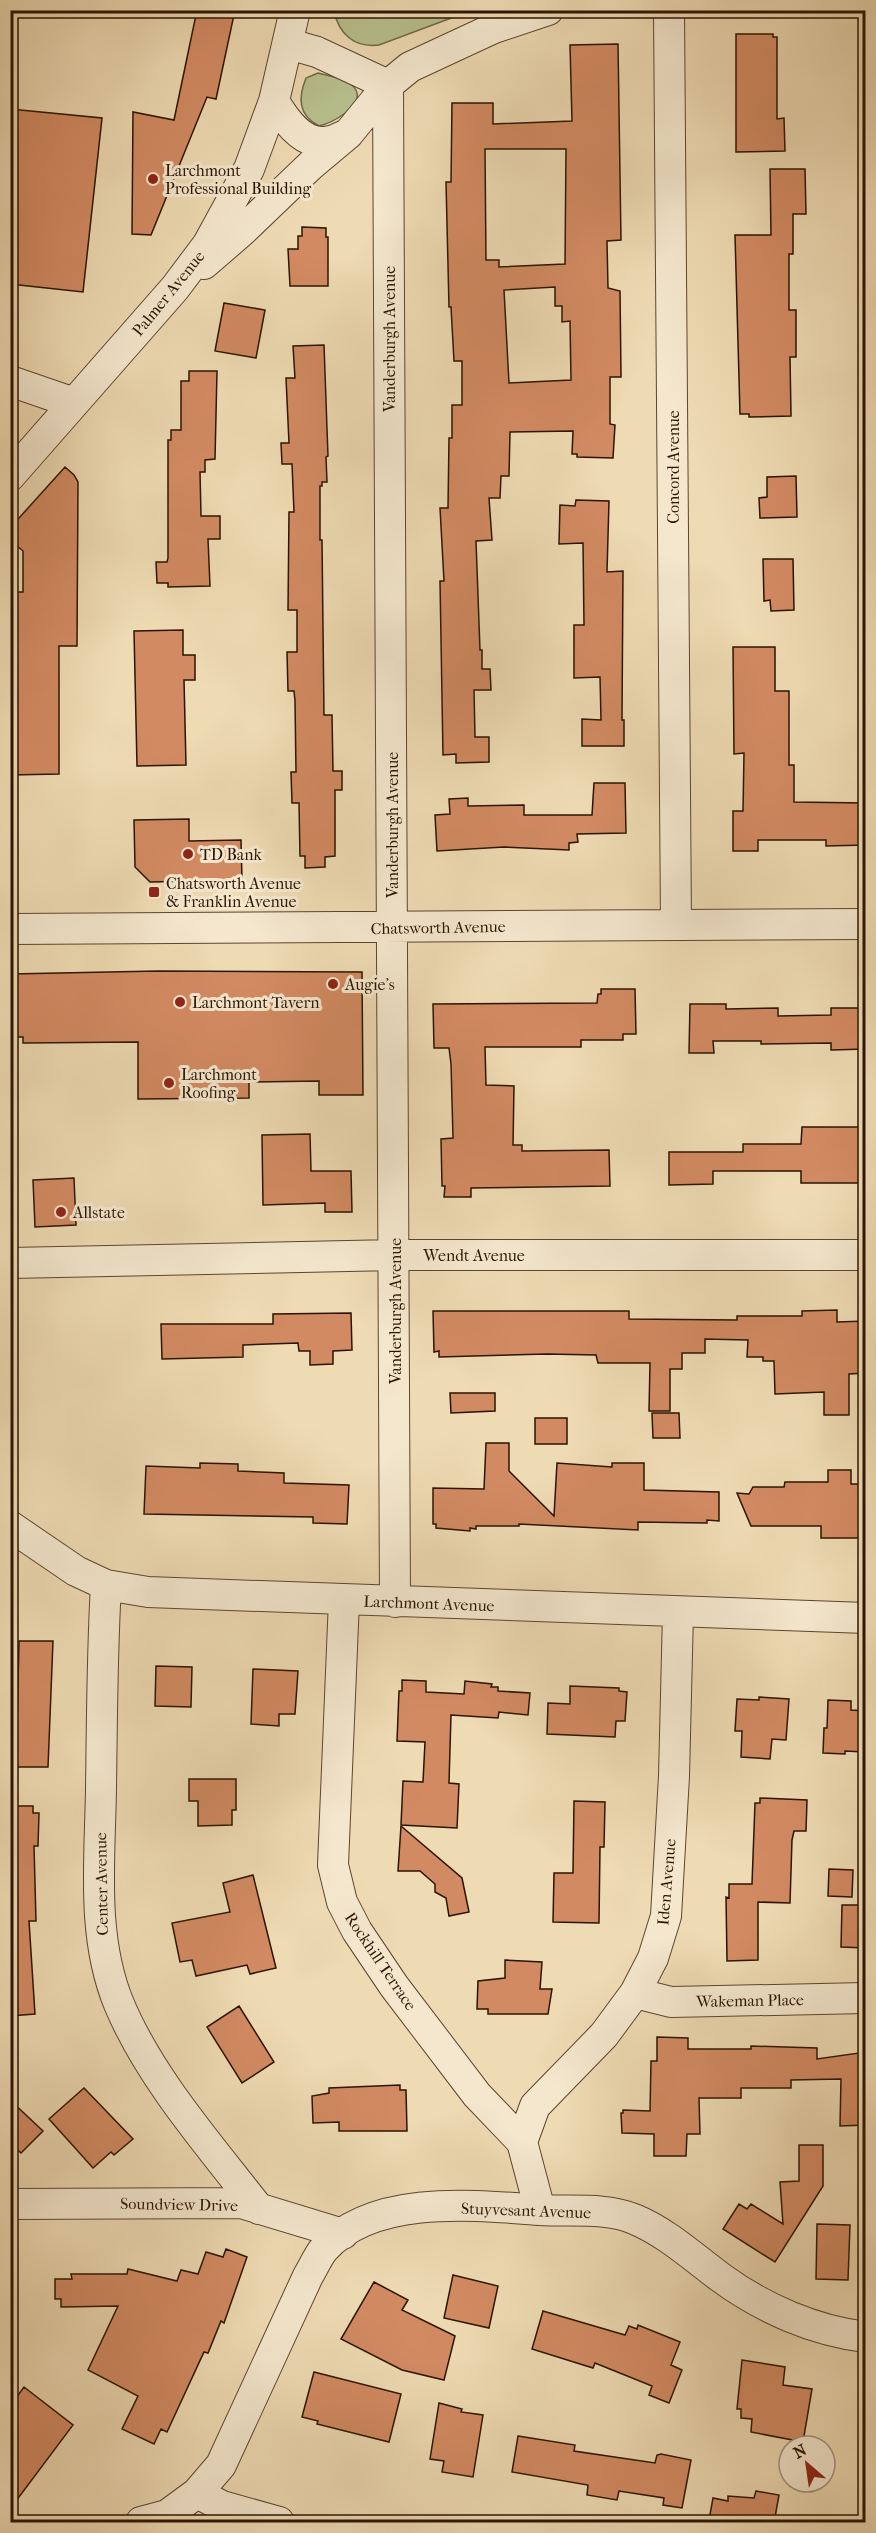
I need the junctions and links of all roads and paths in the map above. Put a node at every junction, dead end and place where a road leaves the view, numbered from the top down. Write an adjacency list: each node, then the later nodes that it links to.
1 (295, 10): 4 (street, Palmer Avenue)
2 (548, 10): 5 (street)
3 (669, 10): 12 (street, Concord Avenue)
4 (289, 44): 5 (street); 6 (street, Palmer Avenue)
5 (388, 85): 7 (street); 14 (street, Vanderburgh Avenue)
6 (274, 101): 7 (street); 8 (street, Palmer Avenue)
7 (348, 134): 8 (street)
8 (175, 288): 10 (street, Palmer Avenue)
9 (10, 381): 10 (street)
10 (74, 403): 11 (street, Palmer Avenue)
11 (10, 476)
12 (676, 924): 13 (street, Chatsworth Avenue); 14 (street, Chatsworth Avenue)
13 (866, 924)
14 (393, 928): 15 (street, Chatsworth Avenue); 17 (street, Vanderburgh Avenue)
15 (10, 929)
16 (866, 1255): 17 (street, Wendt Avenue)
17 (395, 1256): 18 (street, Wendt Avenue); 22 (street, Vanderburgh Avenue)
18 (10, 1263)
19 (10, 1526): 20 (street, Larchmont Avenue)
20 (106, 1585): 21 (street, Larchmont Avenue); 29 (street, Center Avenue)
21 (344, 1600): 22 (street, Larchmont Avenue); 27 (street, Rockhill Terrace)
22 (395, 1602): 23 (street, Larchmont Avenue)
23 (678, 1613): 24 (street, Larchmont Avenue); 25 (street, Iden Avenue)
24 (866, 1618)
25 (635, 1994): 26 (street, Wakeman Place); 27 (street, Iden Avenue)
26 (866, 1998)
27 (522, 2142): 30 (street)
28 (10, 2204): 29 (street, Soundview Drive)
29 (259, 2210): 31 (street, Soundview Drive)
30 (540, 2210): 31 (street, Stuyvesant Avenue); 32 (street, Stuyvesant Avenue)
31 (343, 2234): 33 (street, Stuyvesant Avenue)
32 (866, 2337)
33 (198, 2493): 34 (street, Stuyvesant Avenue); 35 (street)
34 (141, 2523)
35 (279, 2523)

